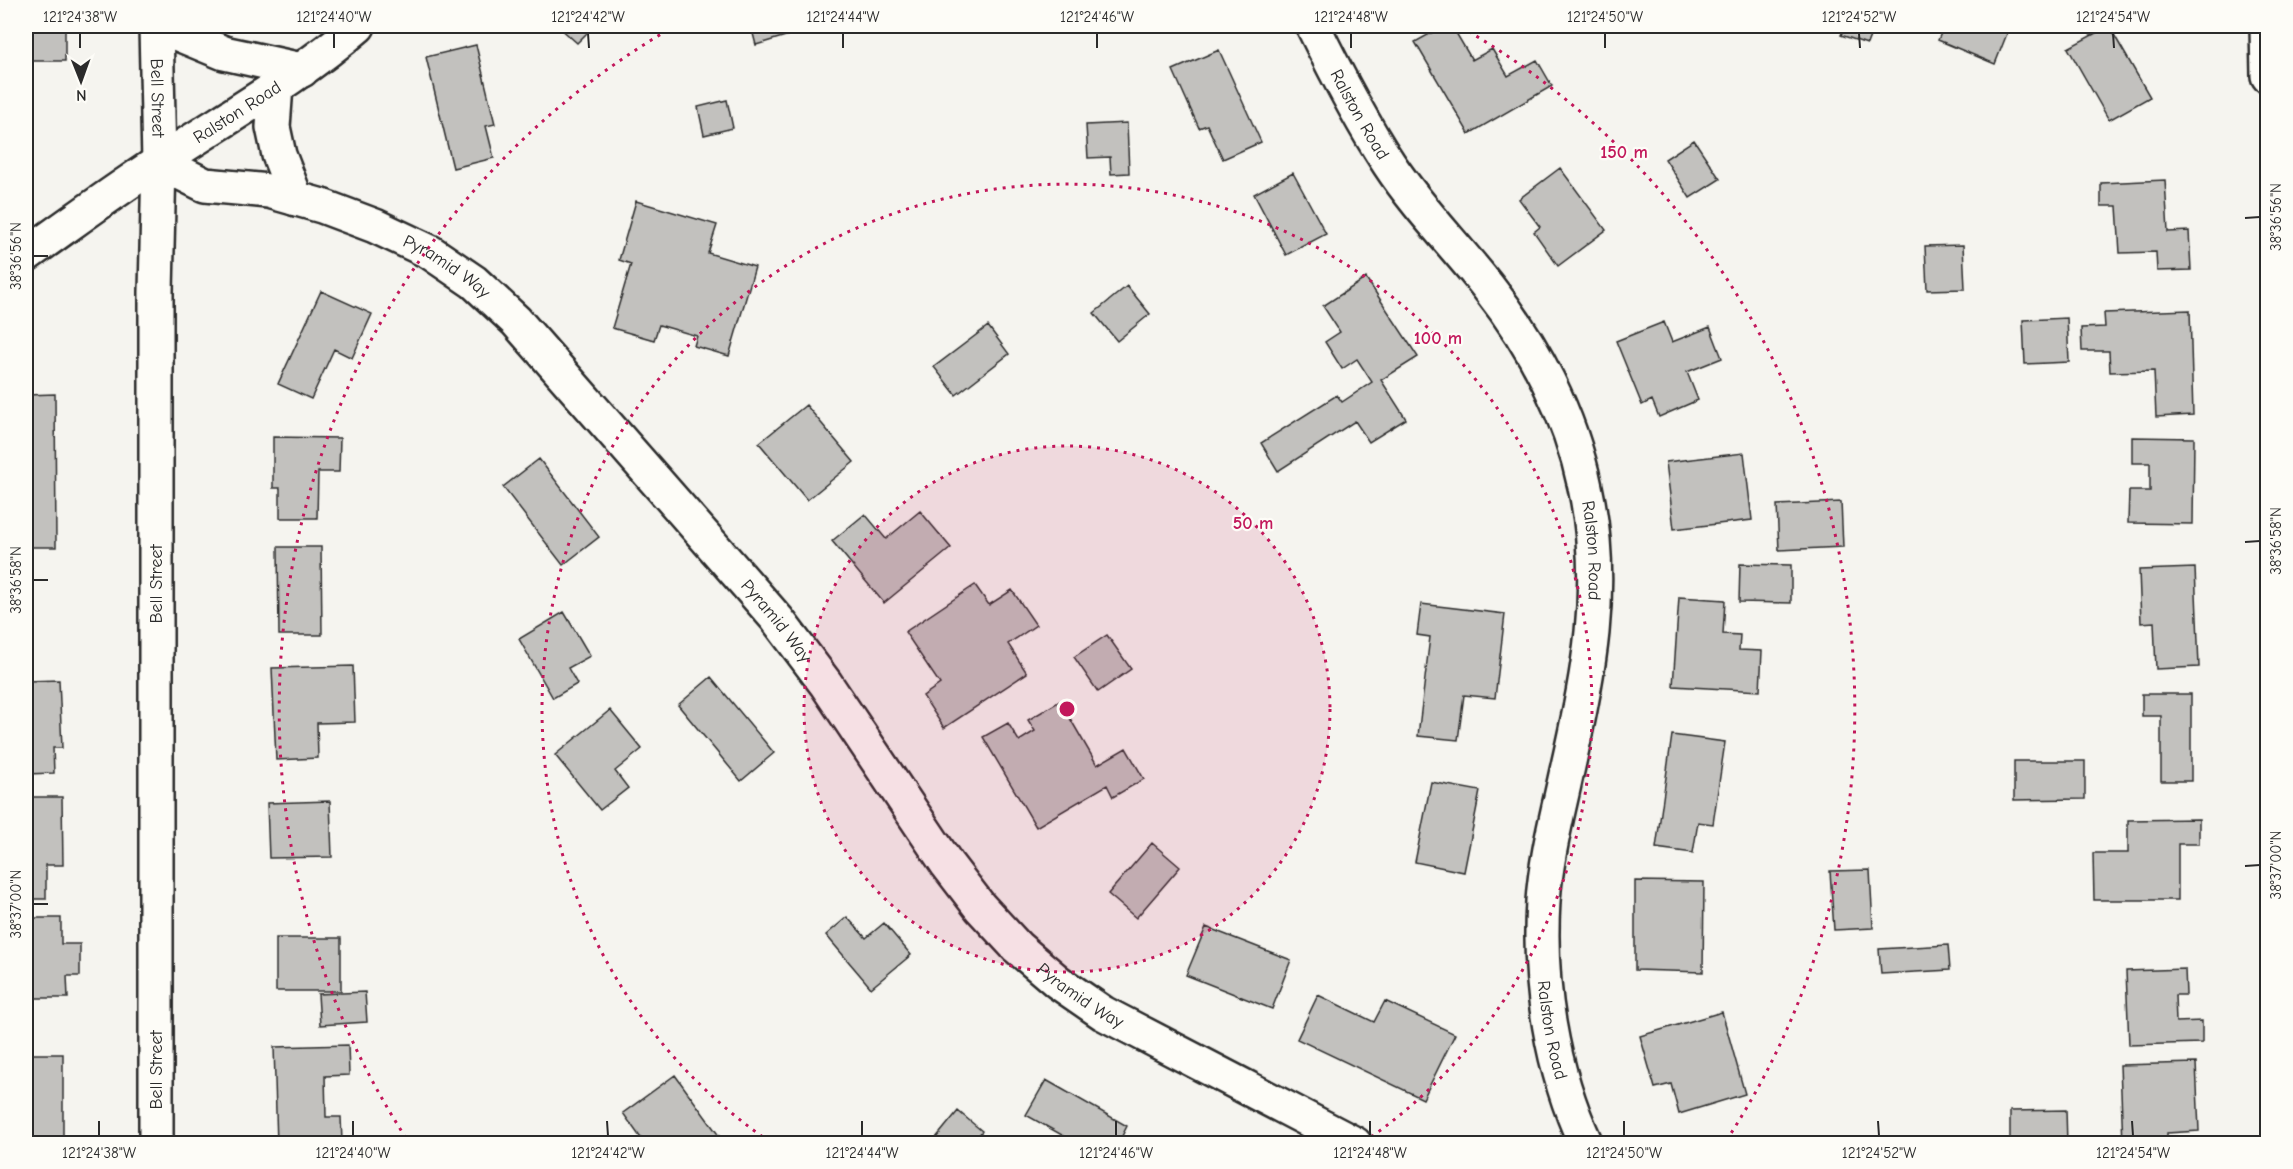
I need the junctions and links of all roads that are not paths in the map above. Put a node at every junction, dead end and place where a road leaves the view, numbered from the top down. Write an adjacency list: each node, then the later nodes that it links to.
1 (158, 26): 7 (street); 8 (street, Bell Street)
2 (358, 26): 7 (street, Ralston Road)
3 (1313, 26): 13 (street, Ralston Road)
4 (2267, 26): 5 (street)
5 (2267, 69): 6 (street)
6 (2268, 76)
7 (289, 78): 8 (street, Ralston Road); 9 (street)
8 (159, 162): 9 (street, Pyramid Way); 10 (street, Ralston Road); 11 (street, Bell Street)
9 (296, 199): 12 (street, Pyramid Way)
10 (26, 255)
11 (156, 1143)
12 (1355, 1143)
13 (1586, 1143)

